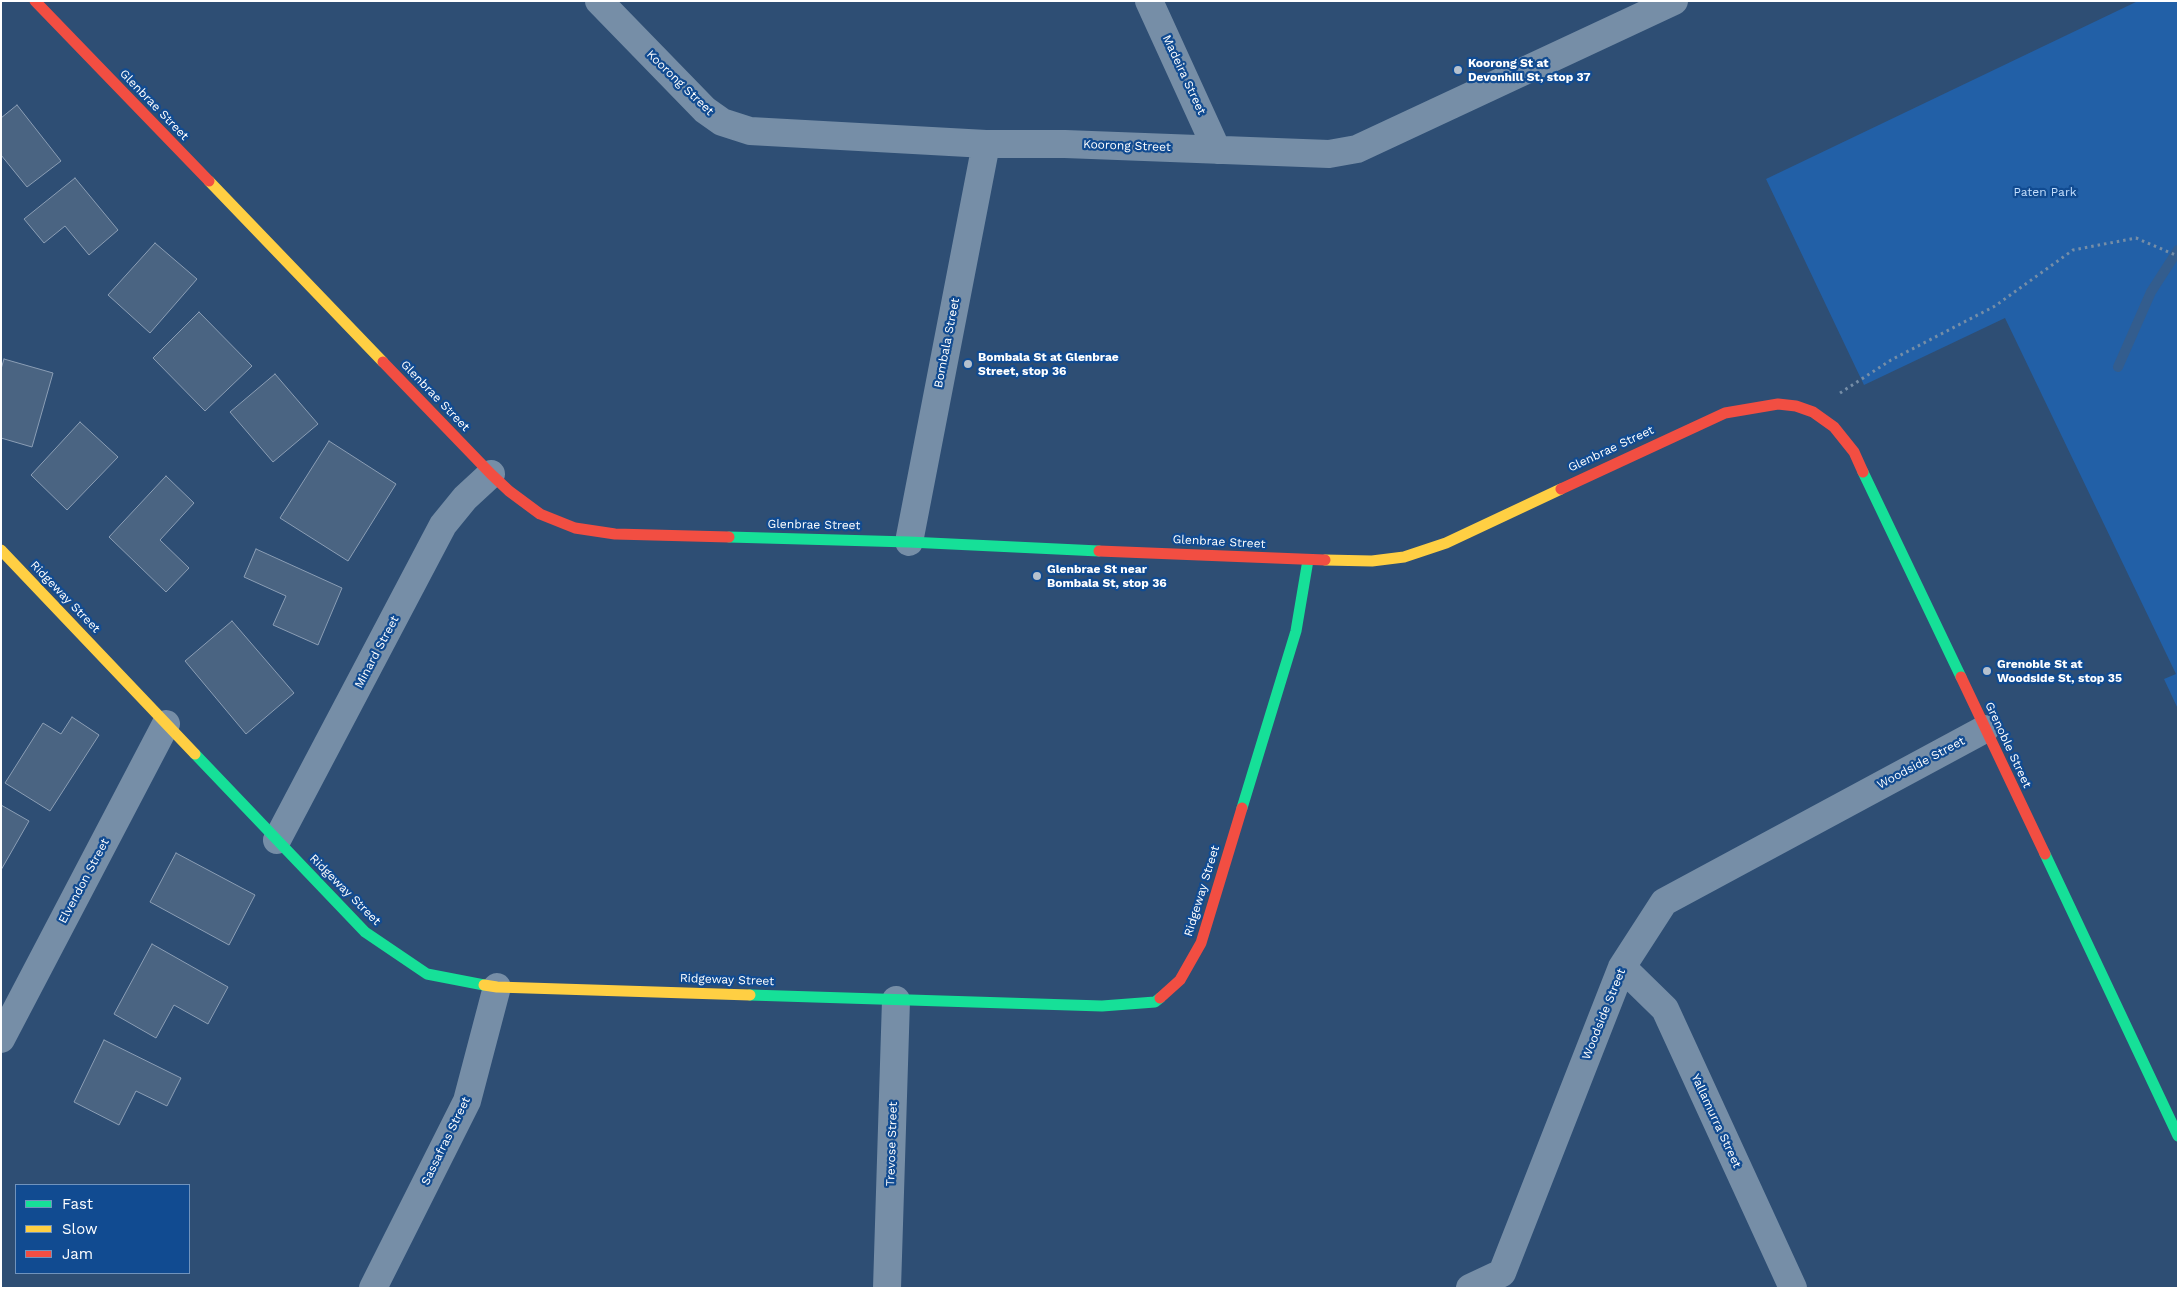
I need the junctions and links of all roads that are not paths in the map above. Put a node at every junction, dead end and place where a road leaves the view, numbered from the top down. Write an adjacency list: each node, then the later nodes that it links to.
1 (35, 1): 9 (street, Glenbrae Street)
2 (598, 1): 6 (street, Koorong Street)
3 (1149, 1): 7 (street, Madeira Street)
4 (1674, 1): 5 (street, Koorong Street)
5 (1645, 8): 7 (street, Koorong Street)
6 (986, 144): 7 (street, Koorong Street); 10 (street, Bombala Street)
7 (1217, 150)
8 (1778, 404): 12 (street, Glenbrae Street); 14 (street, Grenoble Street)
9 (491, 474): 10 (street, Glenbrae Street); 15 (street, Minard Street)
10 (909, 542): 12 (street, Glenbrae Street)
11 (1, 550): 13 (street, Ridgeway Street)
12 (1308, 560): 18 (street, Ridgeway Street)
13 (166, 724): 15 (street, Ridgeway Street); 19 (street, Elvendon Street)
14 (1985, 729): 16 (street, Woodside Street); 20 (street, Grenoble Street)
15 (277, 840): 17 (street, Ridgeway Street)
16 (1622, 967): 23 (street, Woodside Street); 24 (street, Yallamurra Street)
17 (498, 986): 18 (street, Ridgeway Street); 21 (street, Sassafras Street)
18 (896, 1000): 22 (street, Trevose Street)
19 (1, 1039)
20 (2178, 1136)
21 (374, 1288)
22 (887, 1288)
23 (1470, 1288)
24 (1793, 1288)

